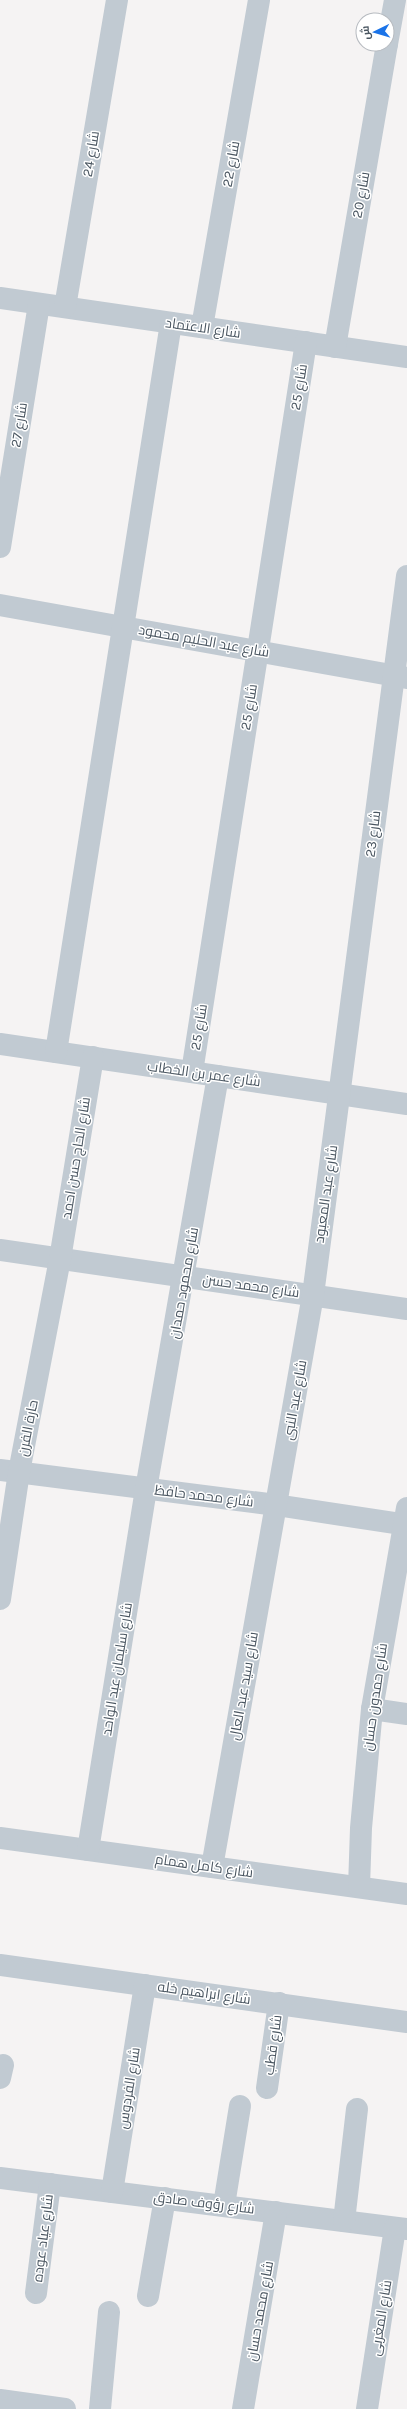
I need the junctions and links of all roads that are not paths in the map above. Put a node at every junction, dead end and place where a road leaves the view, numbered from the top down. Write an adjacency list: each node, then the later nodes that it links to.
1 (116, 0): 8 (street, شارع 24)
2 (259, 0): 10 (street, شارع 22)
3 (394, 0): 4 (street, شارع 20)
4 (392, 12)
5 (386, 52): 12 (street, شارع 20)
6 (0, 298): 7 (street, شارع الاعتماد)
7 (38, 304): 8 (street, شارع الاعتماد); 14 (street, شارع 27)
8 (65, 307): 9 (street, شارع الاعتماد)
9 (171, 323): 10 (street, شارع الاعتماد); 17 (street)
10 (202, 327): 11 (street, شارع الاعتماد)
11 (306, 342): 12 (street, شارع الاعتماد); 18 (street, شارع 25)
12 (335, 347): 13 (street, شارع الاعتماد)
13 (407, 357)
14 (0, 547)
15 (407, 576): 19 (street, شارع 23)
16 (0, 605): 17 (street, شارع عبد الحليم محمود)
17 (124, 627): 18 (street, شارع عبد الحليم محمود); 21 (street)
18 (257, 651): 19 (street, شارع عبد الحليم محمود); 23 (street, شارع 25)
19 (400, 677): 25 (street, شارع 23)
20 (0, 1044): 21 (street, شارع عمر بن الخطاب)
21 (56, 1052): 22 (street, شارع عمر بن الخطاب)
22 (93, 1057): 23 (street, شارع عمر بن الخطاب); 28 (street, شارع الحاج حسن احمد)
23 (192, 1072): 24 (street, شارع عمر بن الخطاب)
24 (218, 1076): 25 (street, شارع عمر بن الخطاب); 29 (street, شارع محمود حمدان)
25 (340, 1093): 26 (street, شارع عمر بن الخطاب); 30 (street, شارع عبد المعبود)
26 (407, 1104)
27 (0, 1250): 28 (street, شارع محمد حسن)
28 (60, 1259): 29 (street, شارع محمد حسن); 32 (street, حارة الفرن)
29 (185, 1277): 30 (street, شارع محمد حسن); 33 (street, شارع محمود حمدان)
30 (313, 1295): 31 (street, شارع محمد حسن); 34 (street, شارع عبد النبى)
31 (407, 1309)
32 (10, 1471): 33 (street, شارع محمد حافظ); 36 (street, حارة الفرن)
33 (146, 1489): 34 (street, شارع محمد حافظ); 40 (street, شارع سليمان عبد الواحد)
34 (276, 1505): 35 (street, شارع محمد حافظ); 41 (street, شارع سيد عبد العال)
35 (406, 1519): 37 (street, شارع حمدون حسان)
36 (0, 1599)
37 (372, 1709): 38 (street); 42 (street, شارع حمدون حسان)
38 (407, 1714)
39 (0, 1838): 40 (street, شارع كامل همام)
40 (88, 1850): 41 (street, شارع كامل همام)
41 (212, 1867): 42 (street, شارع كامل همام)
42 (359, 1887): 43 (street, شارع كامل همام)
43 (407, 1894)
44 (0, 1965): 45 (street, شارع ابراهيم خله)
45 (145, 1985): 46 (street, شارع ابراهيم خله); 53 (street, شارع الفردوس)
46 (279, 2003): 47 (street, شارع ابراهيم خله); 48 (street, شارع قطب)
47 (407, 2022)
48 (267, 2088)
49 (240, 2106): 55 (street)
50 (357, 2109): 57 (street)
51 (0, 2178): 52 (street, شارع رؤوف صادق)
52 (50, 2184): 53 (street, شارع رؤوف صادق); 59 (street, شارع عياد عوده)
53 (112, 2192): 54 (street, شارع رؤوف صادق)
54 (164, 2198): 55 (street, شارع رؤوف صادق); 60 (street)
55 (224, 2205): 56 (street, شارع رؤوف صادق)
56 (276, 2212): 57 (street, شارع رؤوف صادق); 65 (street, شارع محمد حسان)
57 (344, 2221): 58 (street, شارع رؤوف صادق)
58 (401, 2229): 66 (street, شارع المغربى)
59 (36, 2293)
60 (148, 2296)
61 (109, 2312): 64 (street)
62 (0, 2401): 63 (street)
63 (65, 2409)
64 (100, 2409)
65 (243, 2409)
66 (367, 2409)

